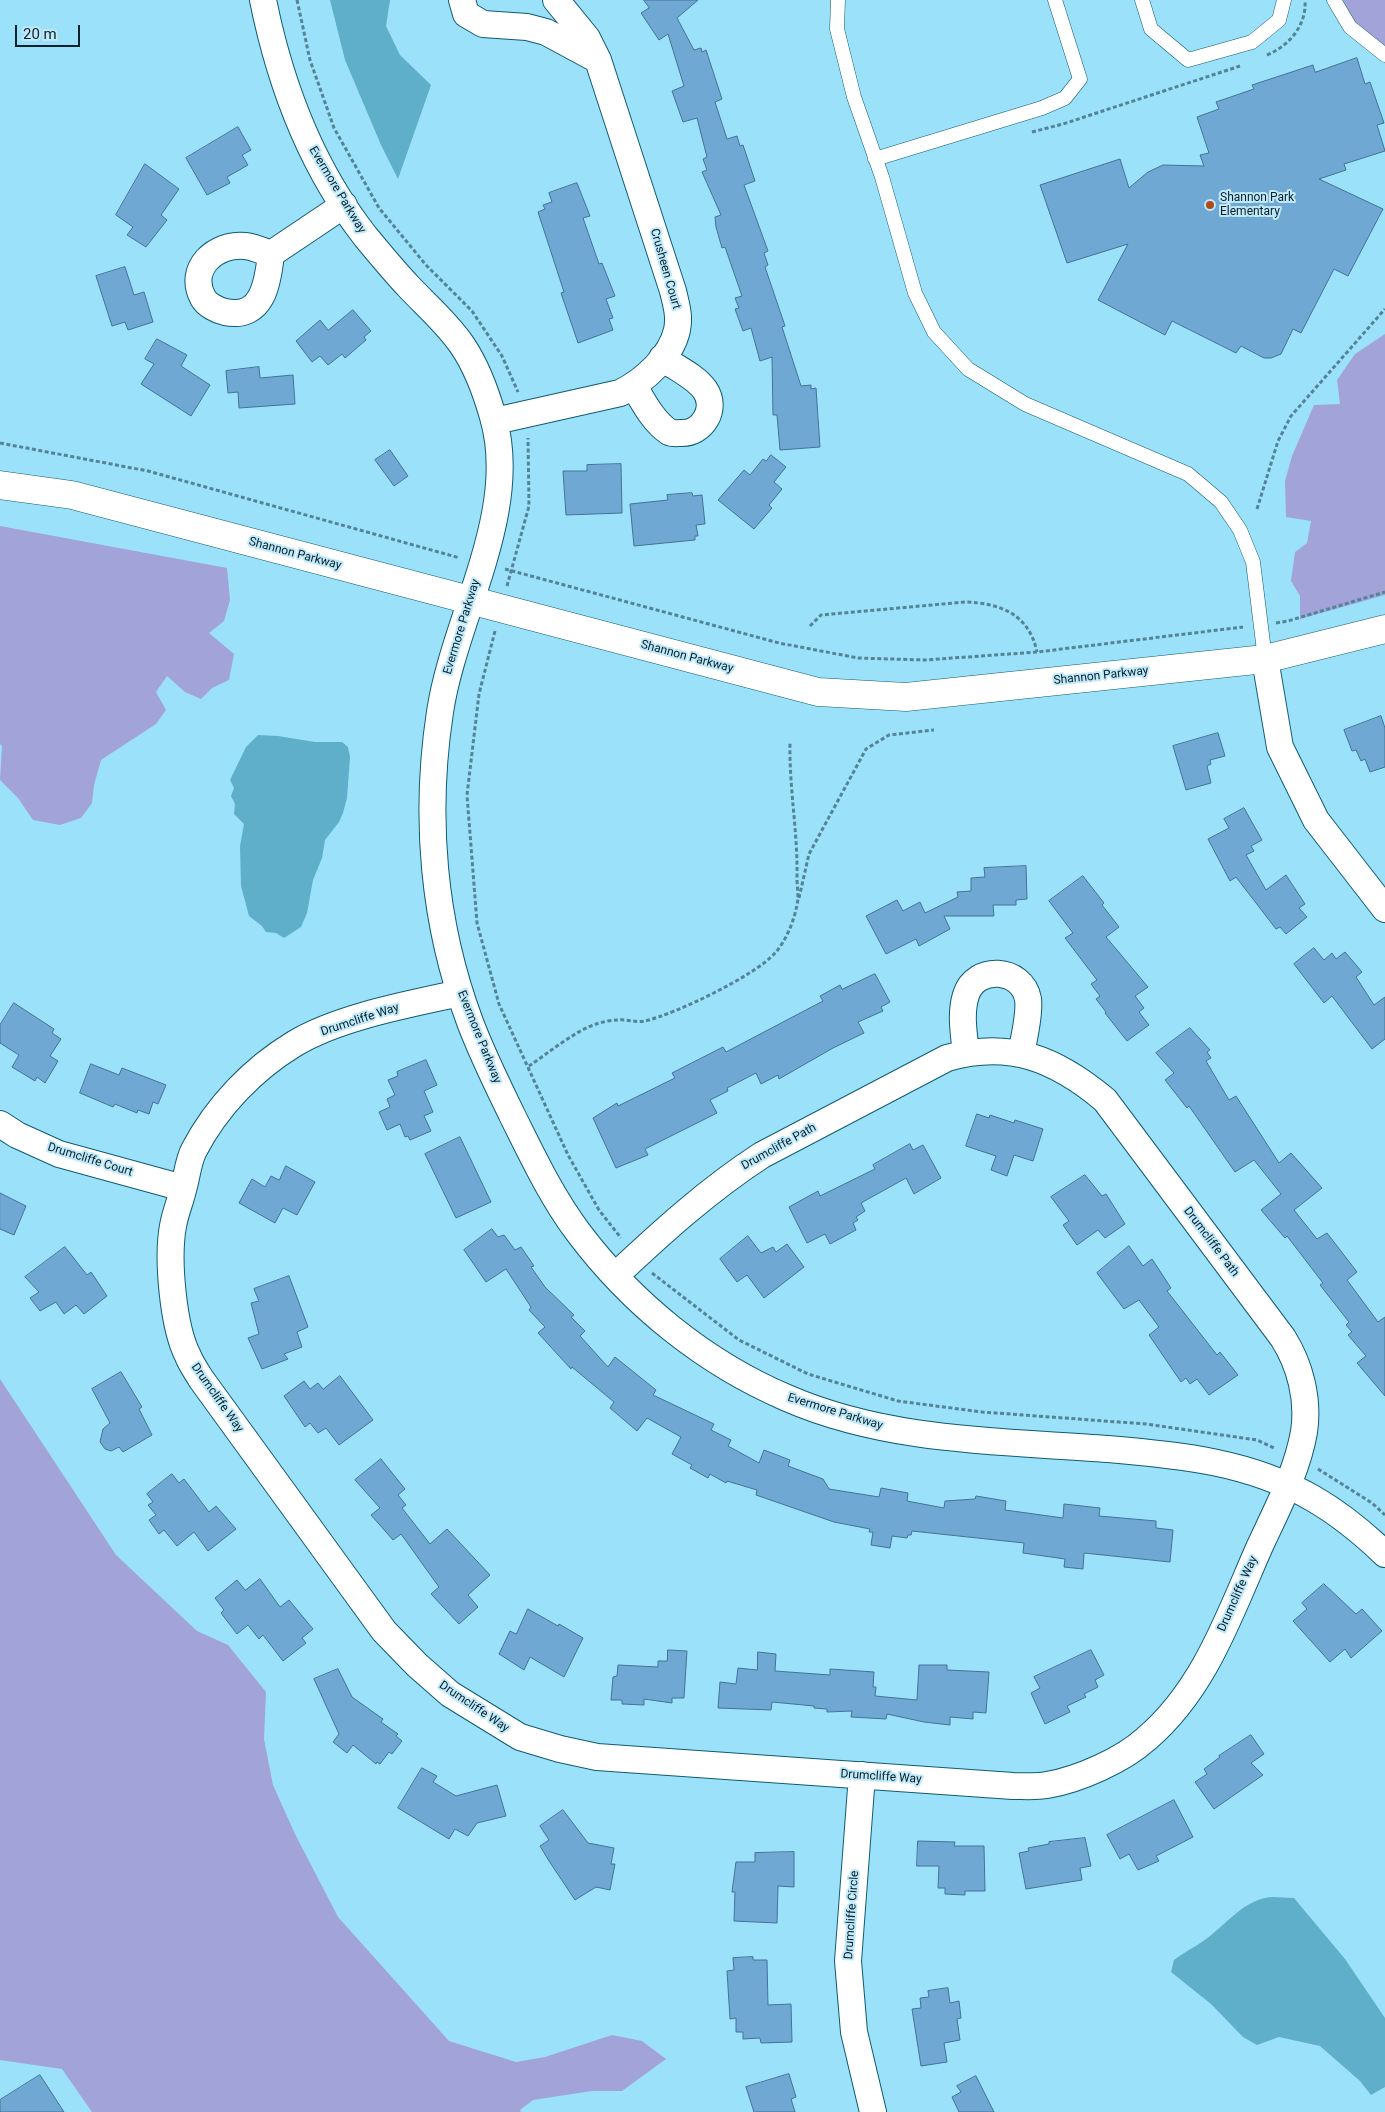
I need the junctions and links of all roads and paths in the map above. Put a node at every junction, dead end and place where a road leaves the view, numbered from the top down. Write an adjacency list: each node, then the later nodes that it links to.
1 (263, 0): 17 (street, Evermore Parkway)
2 (297, 0): 22 (path)
3 (462, 0): 13 (street)
4 (556, 0): 13 (street, Crusheen Court)
5 (838, 0): 16 (lane)
6 (1055, 0): 16 (lane)
7 (1142, 0): 8 (lane)
8 (1284, 0)
9 (1305, 0): 12 (path)
10 (1334, 0): 11 (lane)
11 (1385, 55)
12 (1264, 56)
13 (598, 60): 20 (street, Crusheen Court)
14 (1246, 63): 15 (path)
15 (1028, 133)
16 (875, 159): 32 (lane)
17 (344, 205): 18 (street); 23 (street, Evermore Parkway)
18 (271, 254)
19 (1385, 309): 26 (path)
20 (662, 358): 21 (street, Crusheen Court); 21 (street)
21 (634, 386): 22 (street, Crusheen Court)
22 (528, 414): 23 (street, Crusheen Court); 28 (path)
23 (495, 421): 27 (street, Evermore Parkway)
24 (0, 444): 27 (path)
25 (0, 485): 30 (street, Shannon Parkway)
26 (1257, 509)
27 (482, 563): 28 (path); 30 (street, Evermore Parkway)
28 (511, 571): 31 (path); 35 (path)
29 (1385, 592): 32 (path)
30 (470, 600): 31 (street, Shannon Parkway); 41 (street, Evermore Parkway)
31 (501, 608): 36 (street, Shannon Parkway); 44 (path)
32 (1262, 625): 35 (path); 36 (lane)
33 (810, 626): 35 (path)
34 (1385, 629): 36 (street, Shannon Parkway)
35 (1037, 652)
36 (1265, 659): 40 (street)
37 (934, 730): 39 (path)
38 (790, 742): 39 (path)
39 (798, 904): 44 (path)
40 (1385, 909)
41 (460, 993): 46 (street, Drumcliffe Way); 48 (street, Evermore Parkway)
42 (966, 1053): 43 (street, Drumcliffe Path); 43 (street); 47 (street, Drumcliffe Path)
43 (1021, 1053): 49 (street, Drumcliffe Path)
44 (528, 1066): 47 (path)
45 (0, 1124): 46 (street, Drumcliffe Court)
46 (183, 1188): 53 (street, Drumcliffe Way)
47 (636, 1256): 48 (street, Drumcliffe Path); 49 (path)
48 (615, 1276): 50 (street, Evermore Parkway)
49 (1296, 1459): 50 (street, Drumcliffe Path); 51 (path)
50 (1288, 1486): 52 (street, Evermore Parkway); 53 (street, Drumcliffe Way)
51 (1385, 1515)
52 (1385, 1554)
53 (862, 1776): 54 (street, Drumcliffe Circle)
54 (873, 2112)

